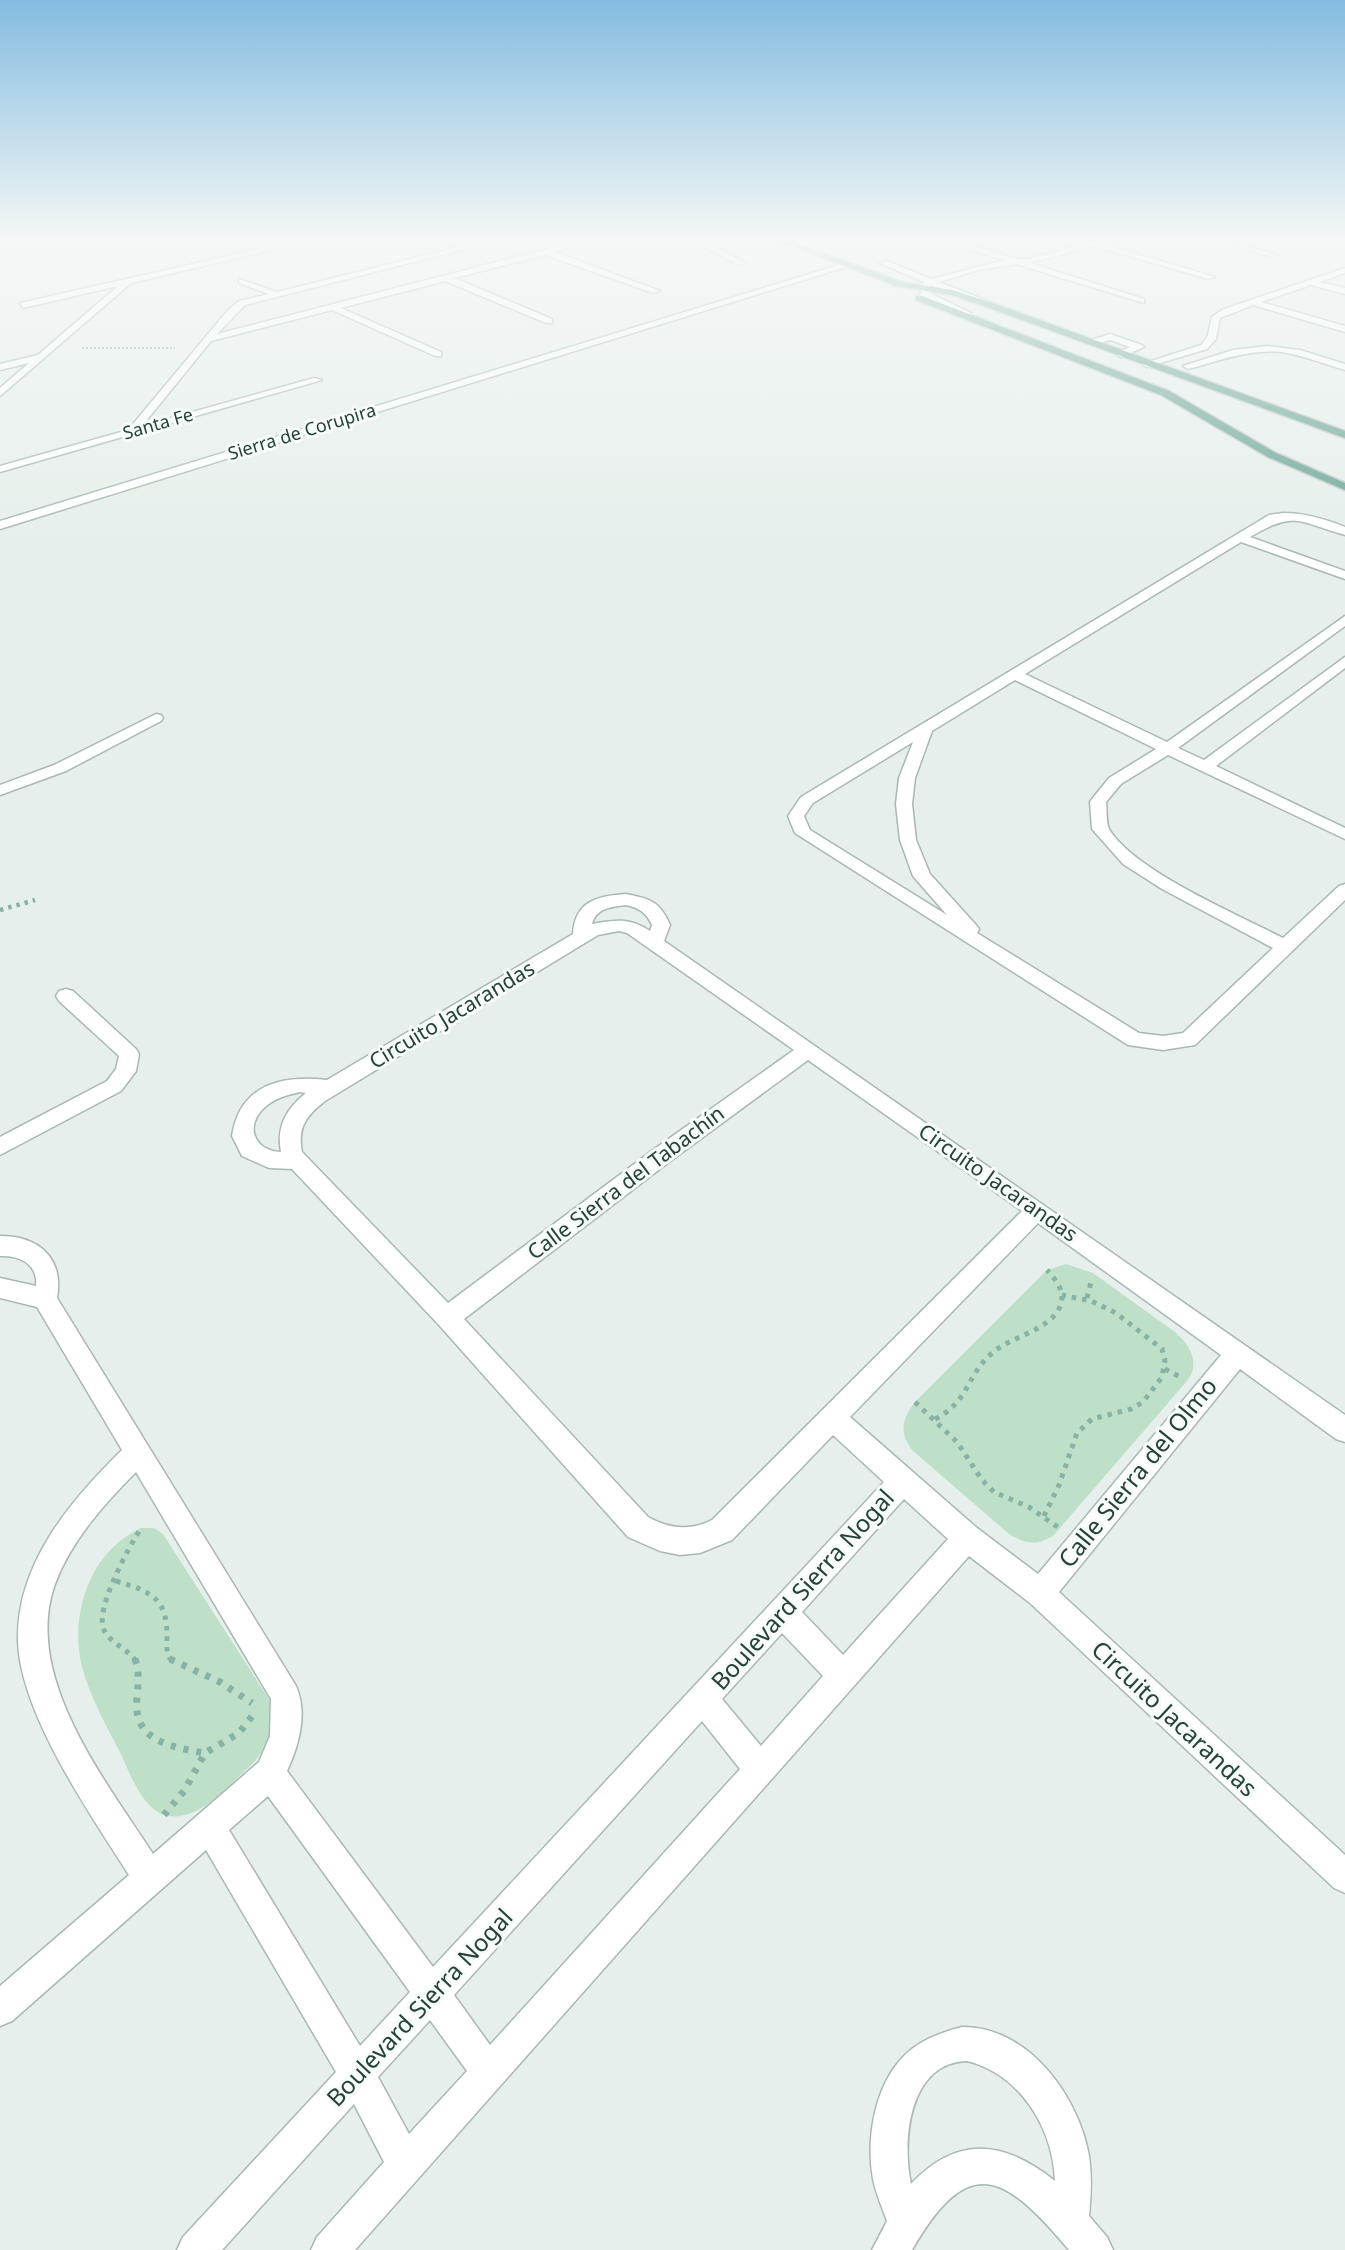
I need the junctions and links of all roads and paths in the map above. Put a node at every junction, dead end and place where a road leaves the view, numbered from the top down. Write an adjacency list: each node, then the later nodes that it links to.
1 (58, 343): 10 (street)
2 (205, 343): 12 (street)
3 (413, 343): 14 (street)
4 (573, 343): 31 (street, Sierra de Corupira)
5 (586, 343): 32 (street, Sierra de Corupira)
6 (1039, 343): 13 (main road)
7 (1094, 343): 15 (main road)
8 (1127, 343): 15 (street)
9 (1208, 343): 11 (street)
10 (53, 347): 12 (path); 17 (street)
11 (1204, 347): 16 (street); 18 (street)
12 (201, 348): 27 (street)
13 (1059, 351): 22 (main road); 26 (main road)
14 (438, 354)
15 (1121, 354): 18 (main road)
16 (1224, 354): 20 (street); 22 (street)
17 (43, 356): 19 (street); 21 (street)
18 (1147, 364): 22 (main road)
19 (3, 367): 21 (street)
20 (1345, 367)
21 (27, 371): 25 (street)
22 (1169, 372): 24 (main road)
23 (317, 380): 27 (street, Santa Fe)
24 (1204, 385): 26 (main road); 28 (main road)
25 (0, 393)
26 (1176, 398): 30 (main road)
27 (133, 430): 29 (street, Santa Fe)
28 (1345, 435)
29 (0, 469)
30 (1345, 487)
31 (0, 513)
32 (0, 525)
33 (1345, 531): 34 (street)
34 (1241, 538): 35 (street); 38 (street)
35 (1345, 575)
36 (1345, 620): 41 (street)
37 (1345, 661): 42 (street)
38 (1017, 675): 40 (street); 41 (street)
39 (156, 718): 43 (street)
40 (925, 731): 51 (street); 51 (street)
41 (1168, 748): 42 (street); 50 (street)
42 (1206, 766): 44 (street)
43 (0, 790)
44 (1345, 834)
45 (1345, 890): 50 (street)
46 (35, 900): 47 (path)
47 (0, 910)
48 (582, 937): 49 (street, Circuito Jacarandas); 49 (street); 54 (street, Circuito Jacarandas)
49 (655, 942): 53 (street, Circuito Jacarandas)
50 (1284, 947): 51 (street)
51 (988, 949)
52 (66, 996): 55 (street)
53 (807, 1051): 57 (street, Circuito Jacarandas); 65 (street, Calle Sierra del Tabachín)
54 (330, 1088): 56 (street, Circuito Jacarandas); 56 (street)
55 (0, 1147)
56 (300, 1161): 65 (street, Circuito Jacarandas)
57 (1037, 1210): 66 (street, Circuito Jacarandas); 70 (street)
58 (0, 1246): 64 (street)
59 (1046, 1270): 62 (path)
60 (1093, 1273): 63 (path)
61 (0, 1288): 64 (street)
62 (1062, 1296): 63 (path); 71 (path)
63 (1087, 1298): 67 (path)
64 (45, 1299): 73 (street)
65 (447, 1318): 70 (street, Circuito Jacarandas)
66 (1237, 1354): 72 (street, Circuito Jacarandas); 80 (street, Calle Sierra del Olmo)
67 (1165, 1369): 68 (path); 75 (path)
68 (1187, 1381)
69 (915, 1402): 71 (path)
70 (832, 1418): 74 (street)
71 (935, 1419): 75 (path)
72 (1345, 1430)
73 (138, 1452): 86 (street); 90 (street)
74 (904, 1480): 78 (street, Boulevard Sierra Nogal); 81 (street, Boulevard Sierra Nogal)
75 (1044, 1516): 77 (path)
76 (141, 1528): 79 (path)
77 (1060, 1529)
78 (967, 1538): 80 (street, Circuito Jacarandas); 82 (street)
79 (116, 1581): 84 (path); 84 (path)
80 (1040, 1593): 89 (street, Circuito Jacarandas)
81 (783, 1613): 82 (street); 83 (street, Boulevard Sierra Nogal)
82 (844, 1677): 85 (street)
83 (703, 1699): 85 (street); 91 (street, Boulevard Sierra Nogal)
84 (205, 1753): 87 (path)
85 (760, 1769): 93 (street)
86 (270, 1773): 88 (street); 91 (street)
87 (164, 1815)
88 (209, 1826): 90 (street); 94 (street)
89 (1345, 1877)
90 (150, 1878): 92 (street)
91 (432, 1996): 93 (street); 94 (street, Boulevard Sierra Nogal)
92 (0, 2009)
93 (489, 2072): 95 (street)
94 (358, 2076): 95 (street); 98 (street, Boulevard Sierra Nogal)
95 (406, 2165): 99 (street)
96 (1082, 2236): 97 (street); 97 (street)
97 (899, 2238)
98 (196, 2250)
99 (330, 2250)

